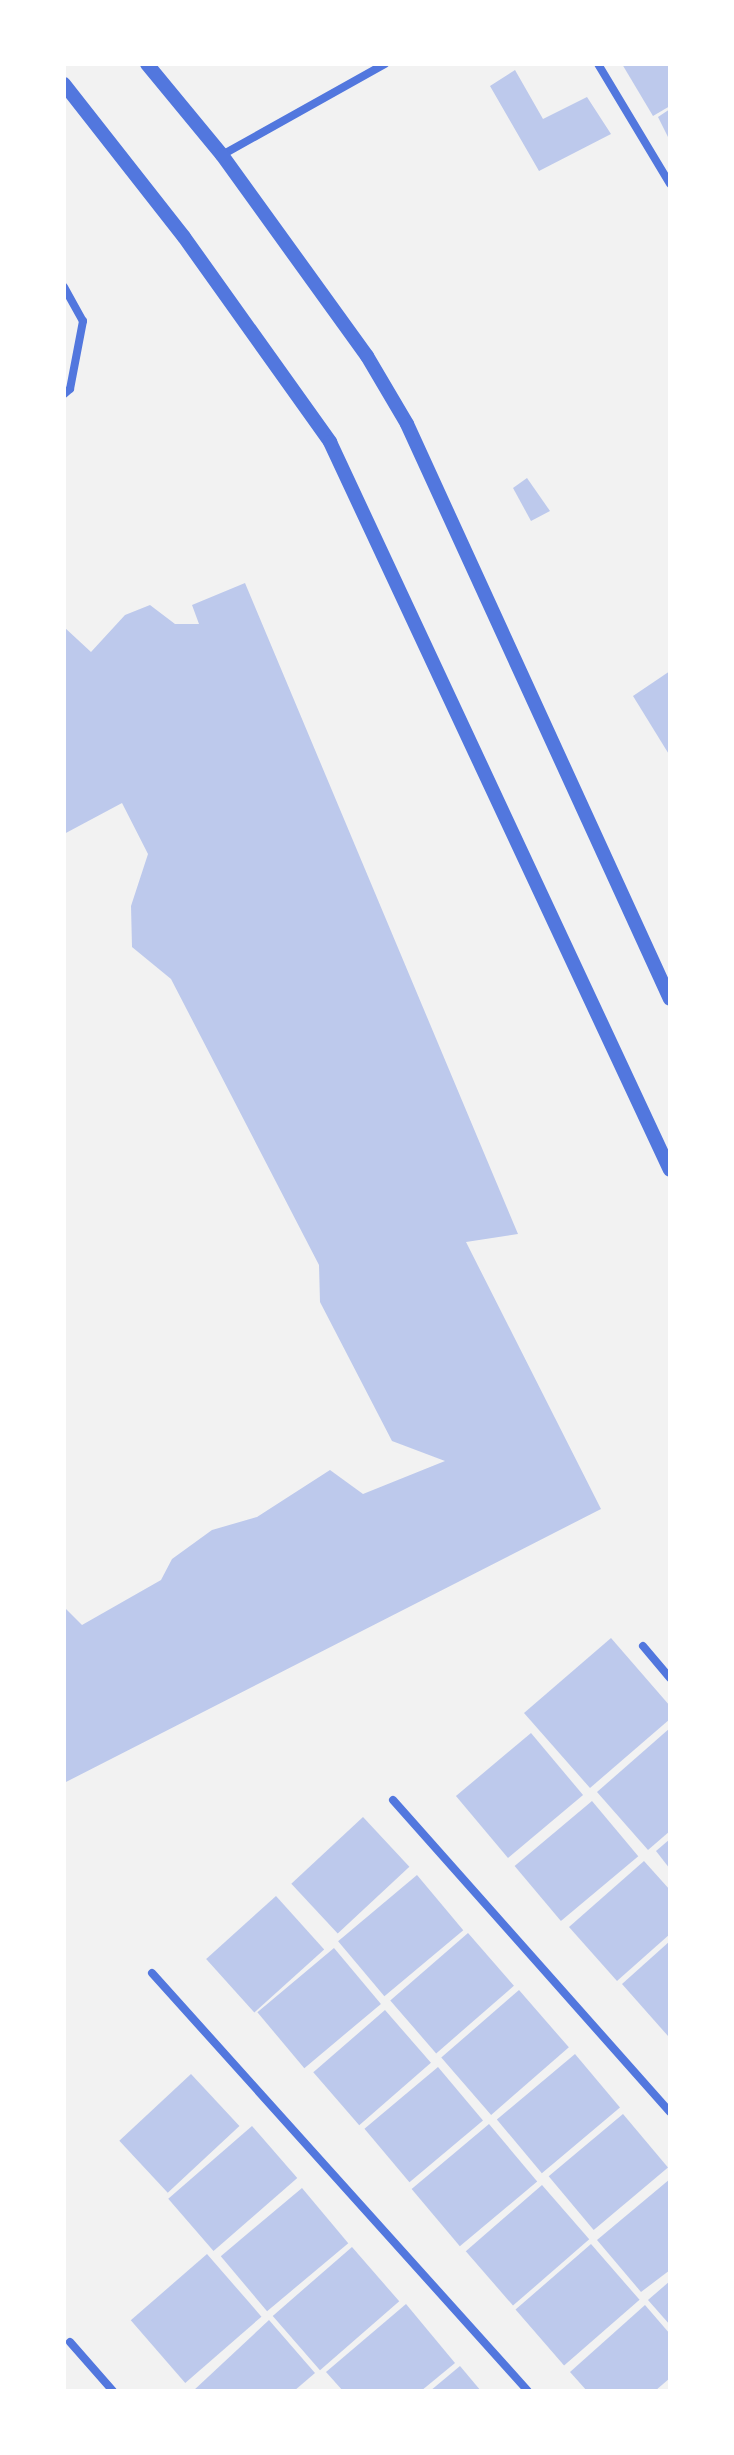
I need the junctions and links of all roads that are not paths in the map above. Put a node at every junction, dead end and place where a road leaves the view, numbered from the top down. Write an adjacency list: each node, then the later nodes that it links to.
1 (147, 64): 5 (street)
2 (385, 64): 5 (street)
3 (598, 64): 6 (street)
4 (64, 84): 10 (street)
5 (222, 155): 9 (street)
6 (670, 184)
7 (64, 287): 8 (street)
8 (64, 394)
9 (670, 999)
10 (670, 1170)
11 (643, 1646): 12 (street)
12 (670, 1678)
13 (393, 1800): 15 (street)
14 (152, 1973): 18 (street)
15 (670, 2112)
16 (70, 2342): 17 (street)
17 (113, 2391)
18 (528, 2391)

